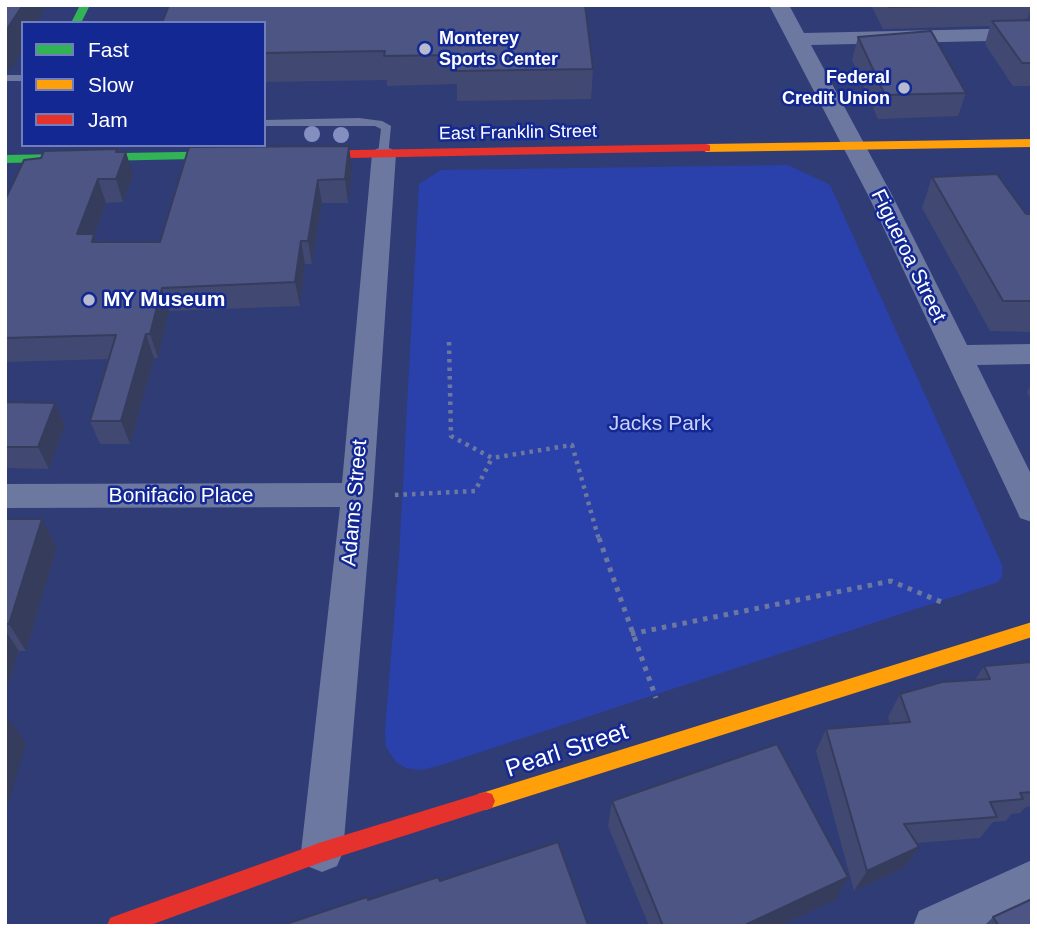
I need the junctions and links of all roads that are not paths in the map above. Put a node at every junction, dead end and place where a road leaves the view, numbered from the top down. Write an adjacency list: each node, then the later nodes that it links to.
1 (85, 5): 3 (street)
2 (779, 5): 5 (street, Figueroa Street)
3 (77, 21)
4 (1032, 34): 5 (street)
5 (795, 39): 9 (street, Figueroa Street)
6 (266, 123): 10 (lane)
7 (17, 141): 13 (street)
8 (1032, 144): 9 (street, East Franklin Street)
9 (855, 146): 10 (street, East Franklin Street); 15 (street, Figueroa Street)
10 (384, 154): 12 (street, East Franklin Street); 16 (street, Adams Street)
11 (250, 155): 13 (street)
12 (277, 155)
13 (6, 160)
14 (1032, 354): 15 (street)
15 (957, 355): 18 (street, Figueroa Street)
16 (357, 495): 17 (street, Bonifacio Place); 20 (street, Adams Street)
17 (5, 496)
18 (1032, 509)
19 (1032, 629): 20 (street, Pearl Street)
20 (322, 852): 22 (street, Pearl Street)
21 (1032, 881): 23 (street)
22 (118, 926)
23 (934, 926)

